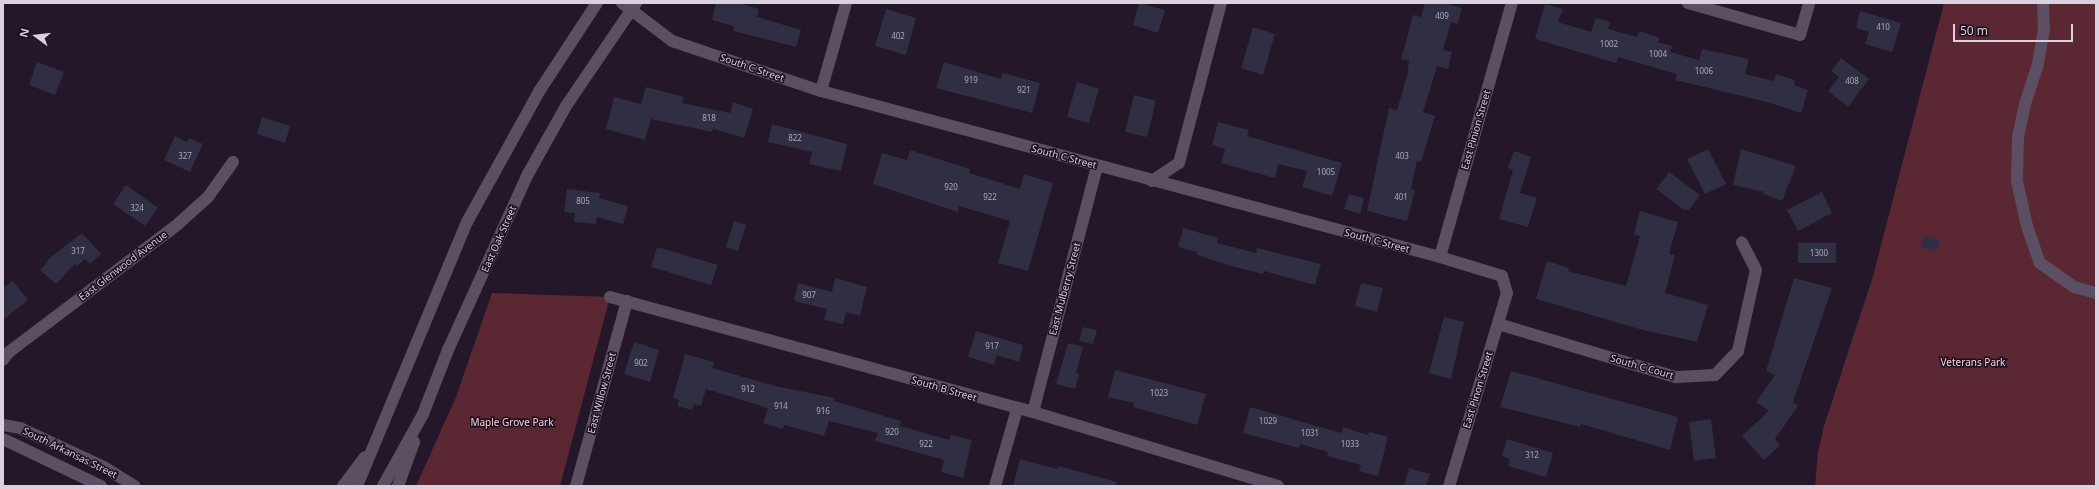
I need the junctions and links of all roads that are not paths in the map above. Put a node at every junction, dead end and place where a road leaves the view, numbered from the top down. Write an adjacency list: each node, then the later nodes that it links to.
1 (597, 3): 26 (street)
2 (846, 3): 9 (street)
3 (1221, 3): 12 (street)
4 (1512, 3): 14 (street, East Pinion Street)
5 (1688, 3): 6 (street)
6 (1809, 3)
7 (2043, 3): 16 (street)
8 (629, 5): 9 (street, South C Street); 23 (street, East Oak Street)
9 (821, 91): 11 (street, South C Street)
10 (233, 162): 20 (street, East Glenwood Avenue)
11 (1097, 166): 12 (street, South C Street); 22 (street, East Mulberry Street)
12 (1152, 181): 14 (street, South C Street)
13 (1742, 242): 19 (street, South C Court)
14 (1440, 257): 15 (street, South C Street)
15 (1507, 293): 19 (street, East Pinon Street)
16 (2096, 293)
17 (610, 297): 18 (street, South B Street)
18 (627, 301): 21 (street, South B Street); 33 (street, East Willow Street)
19 (1498, 324): 36 (street, East Pinon Street)
20 (3, 360)
21 (1017, 409): 22 (street, South B Street); 34 (street)
22 (1033, 412): 35 (street, South B Street)
23 (423, 414): 31 (street, East Oak Street); 32 (street)
24 (3, 425): 28 (street, South Arkansas Street)
25 (3, 439): 27 (street, South Arkansas Street)
26 (374, 447): 29 (street); 30 (street)
27 (100, 486)
28 (135, 486)
29 (343, 486)
30 (357, 486)
31 (383, 486)
32 (398, 486)
33 (576, 486)
34 (995, 486)
35 (1278, 486)
36 (1449, 486)

